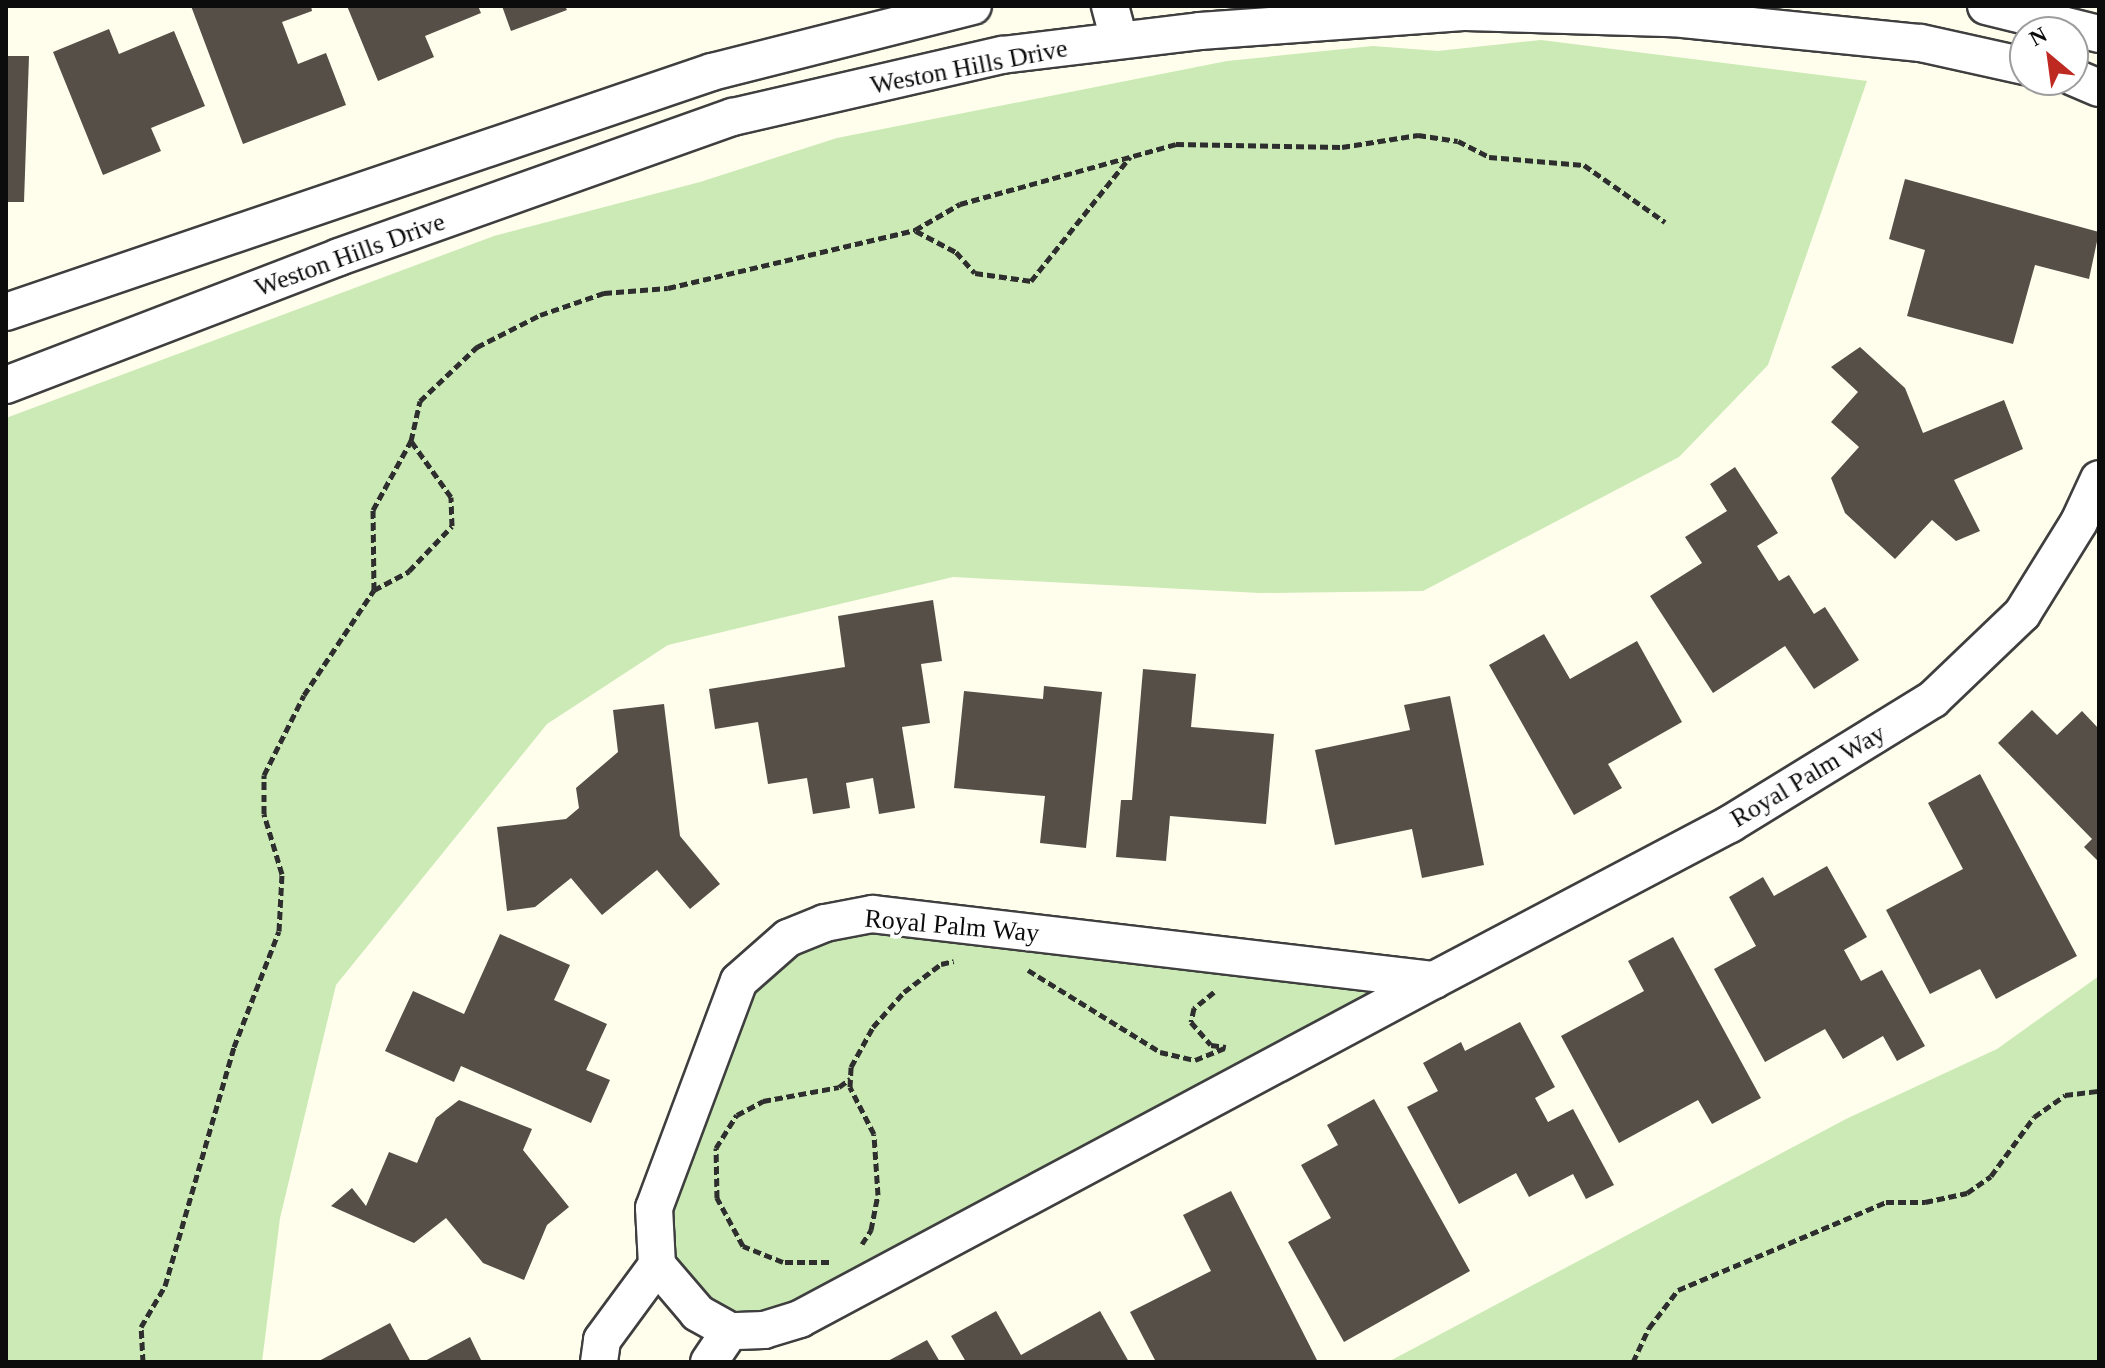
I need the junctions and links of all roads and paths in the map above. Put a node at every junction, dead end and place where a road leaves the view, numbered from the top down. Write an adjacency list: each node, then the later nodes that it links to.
1 (973, 6): 10 (street, Weston Hills Drive)
2 (1110, 6): 5 (street)
3 (1986, 6): 4 (street)
4 (2099, 34)
5 (1119, 40): 6 (street, Weston Hills Drive); 11 (street, Weston Hills Drive)
6 (2009, 62)
7 (1130, 157): 8 (path); 9 (path); 9 (path)
8 (1665, 222)
9 (915, 230): 12 (path)
10 (6, 312)
11 (6, 385)
12 (411, 441): 14 (path); 14 (path)
13 (2099, 479): 17 (street, Royal Palm Way)
14 (374, 590): 26 (path)
15 (965, 959): 21 (path)
16 (1016, 964): 20 (path)
17 (1434, 980): 23 (street, Royal Palm Way); 24 (street, Royal Palm Way)
18 (1222, 989): 20 (path)
19 (1240, 1041): 20 (path)
20 (1226, 1047)
21 (851, 1079): 24 (path); 24 (path)
22 (2099, 1091): 29 (path)
23 (657, 1265): 25 (street); 27 (street)
24 (855, 1274): 25 (street, Royal Palm Way)
25 (730, 1331): 28 (street)
26 (143, 1362)
27 (599, 1362)
28 (709, 1362)
29 (1633, 1362)

